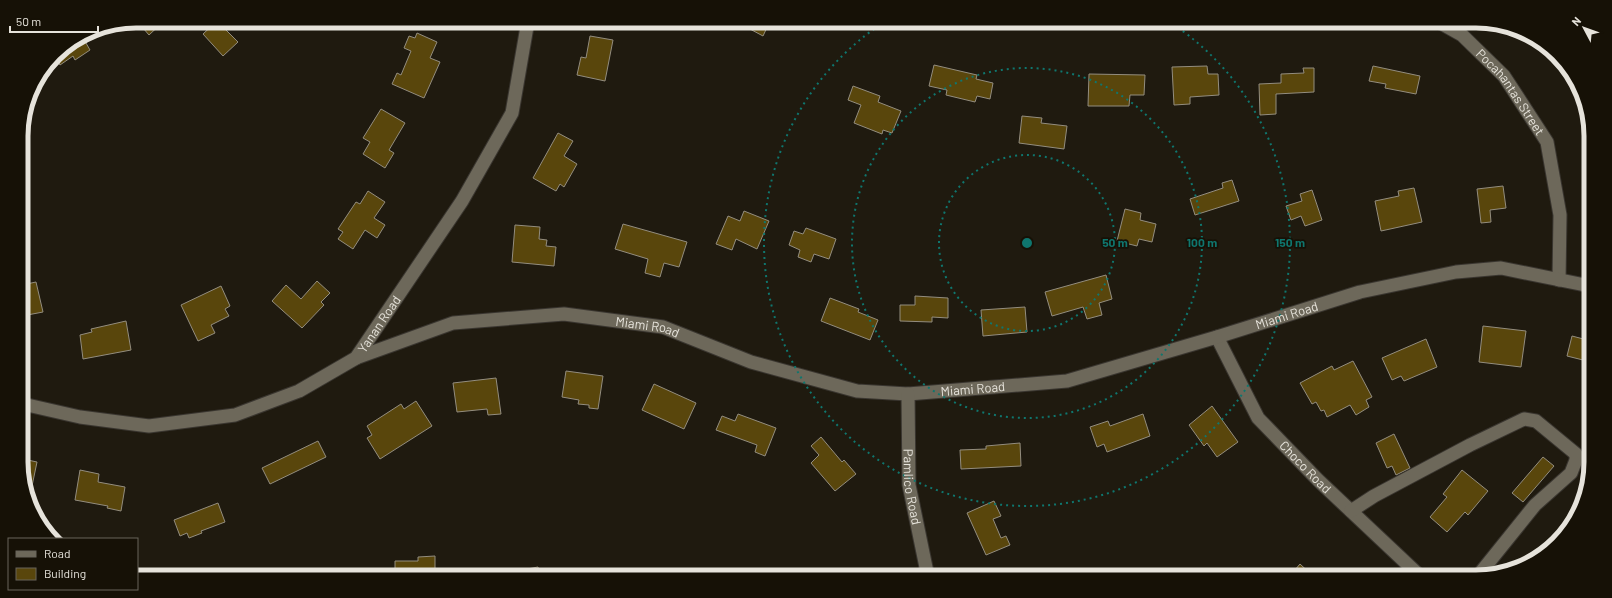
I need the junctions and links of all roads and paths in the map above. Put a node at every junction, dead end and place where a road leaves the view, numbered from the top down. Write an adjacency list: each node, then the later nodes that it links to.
1 (527, 28): 6 (street, Yanan Road)
2 (1449, 28): 3 (street, Pocahantas Street)
3 (1559, 280): 4 (street, Miami Road); 5 (street, Miami Road)
4 (1584, 285)
5 (1217, 337): 7 (street, Miami Road); 9 (street, Choco Road)
6 (356, 358): 7 (street, Miami Road); 8 (street, Yanan Road)
7 (908, 394): 10 (street, Pamlico Road)
8 (28, 405)
9 (1351, 511): 11 (street, Choco Road); 12 (street)
10 (927, 570)
11 (1414, 570)
12 (1483, 570)

